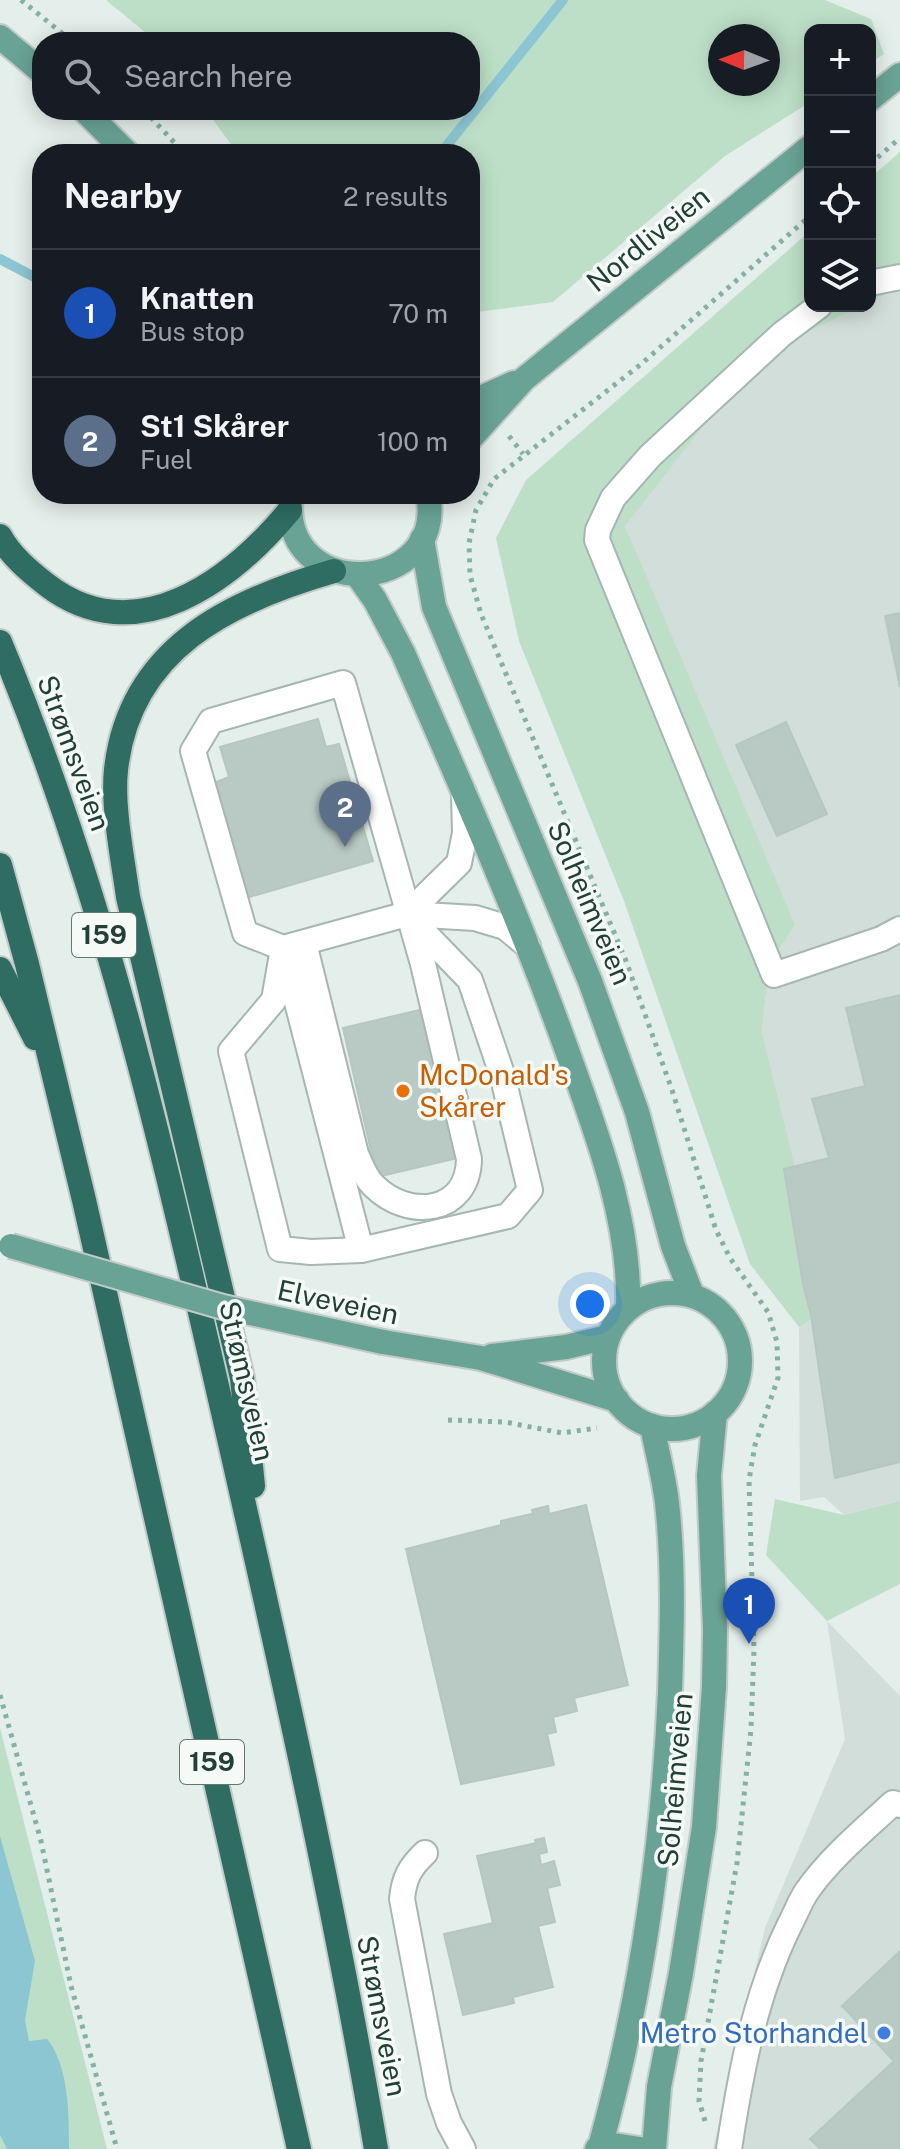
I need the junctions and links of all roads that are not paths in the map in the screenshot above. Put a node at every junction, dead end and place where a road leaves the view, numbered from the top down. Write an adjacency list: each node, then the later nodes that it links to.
1 (0, 37): 2 (main road)
2 (32, 64)
3 (900, 75): 4 (main road)
4 (874, 96)
5 (94, 120): 6 (main road)
6 (118, 144)
7 (804, 152): 11 (main road, Nordliveien)
8 (900, 277): 9 (lane)
9 (876, 282)
10 (811, 312): 24 (lane)
11 (524, 379): 12 (main road, Nordliveien); 13 (main road, Nordliveien)
12 (480, 399)
13 (480, 428)
14 (288, 504): 17 (highway)
15 (290, 504): 19 (main road)
16 (429, 504): 18 (main road)
17 (0, 536)
18 (422, 539): 19 (main road); 31 (main road, Solheimveien)
19 (346, 574): 21 (main road); 38 (highway)
20 (0, 642): 38 (highway, Strømsveien / 159)
21 (464, 793): 23 (lane); 26 (main road)
22 (0, 865): 28 (highway, 159)
23 (407, 914): 25 (lane); 25 (lane); 25 (lane); 26 (lane); 30 (lane)
24 (900, 929)
25 (294, 945): 30 (lane); 30 (lane)
26 (528, 946): 32 (main road)
27 (0, 969): 28 (highway)
28 (55, 1078): 42 (highway, 159)
29 (6, 1244): 34 (main road, Elveveien, bridge)
30 (361, 1250)
31 (692, 1295): 32 (main road); 36 (main road)
32 (628, 1309): 33 (main road)
33 (608, 1337): 34 (main road, Elveveien); 35 (main road)
34 (481, 1358): 35 (main road, Elveveien)
35 (617, 1400): 37 (main road)
36 (715, 1413): 37 (main road); 46 (main road, Solheimveien)
37 (652, 1426): 41 (main road, Solheimveien)
38 (265, 1596): 43 (highway, Strømsveien / 159)
39 (900, 1805): 47 (lane)
40 (425, 1853): 44 (lane)
41 (598, 2148): 45 (main road)
42 (299, 2149)
43 (376, 2149)
44 (463, 2149)
45 (640, 2149)
46 (654, 2149)
47 (729, 2149)

